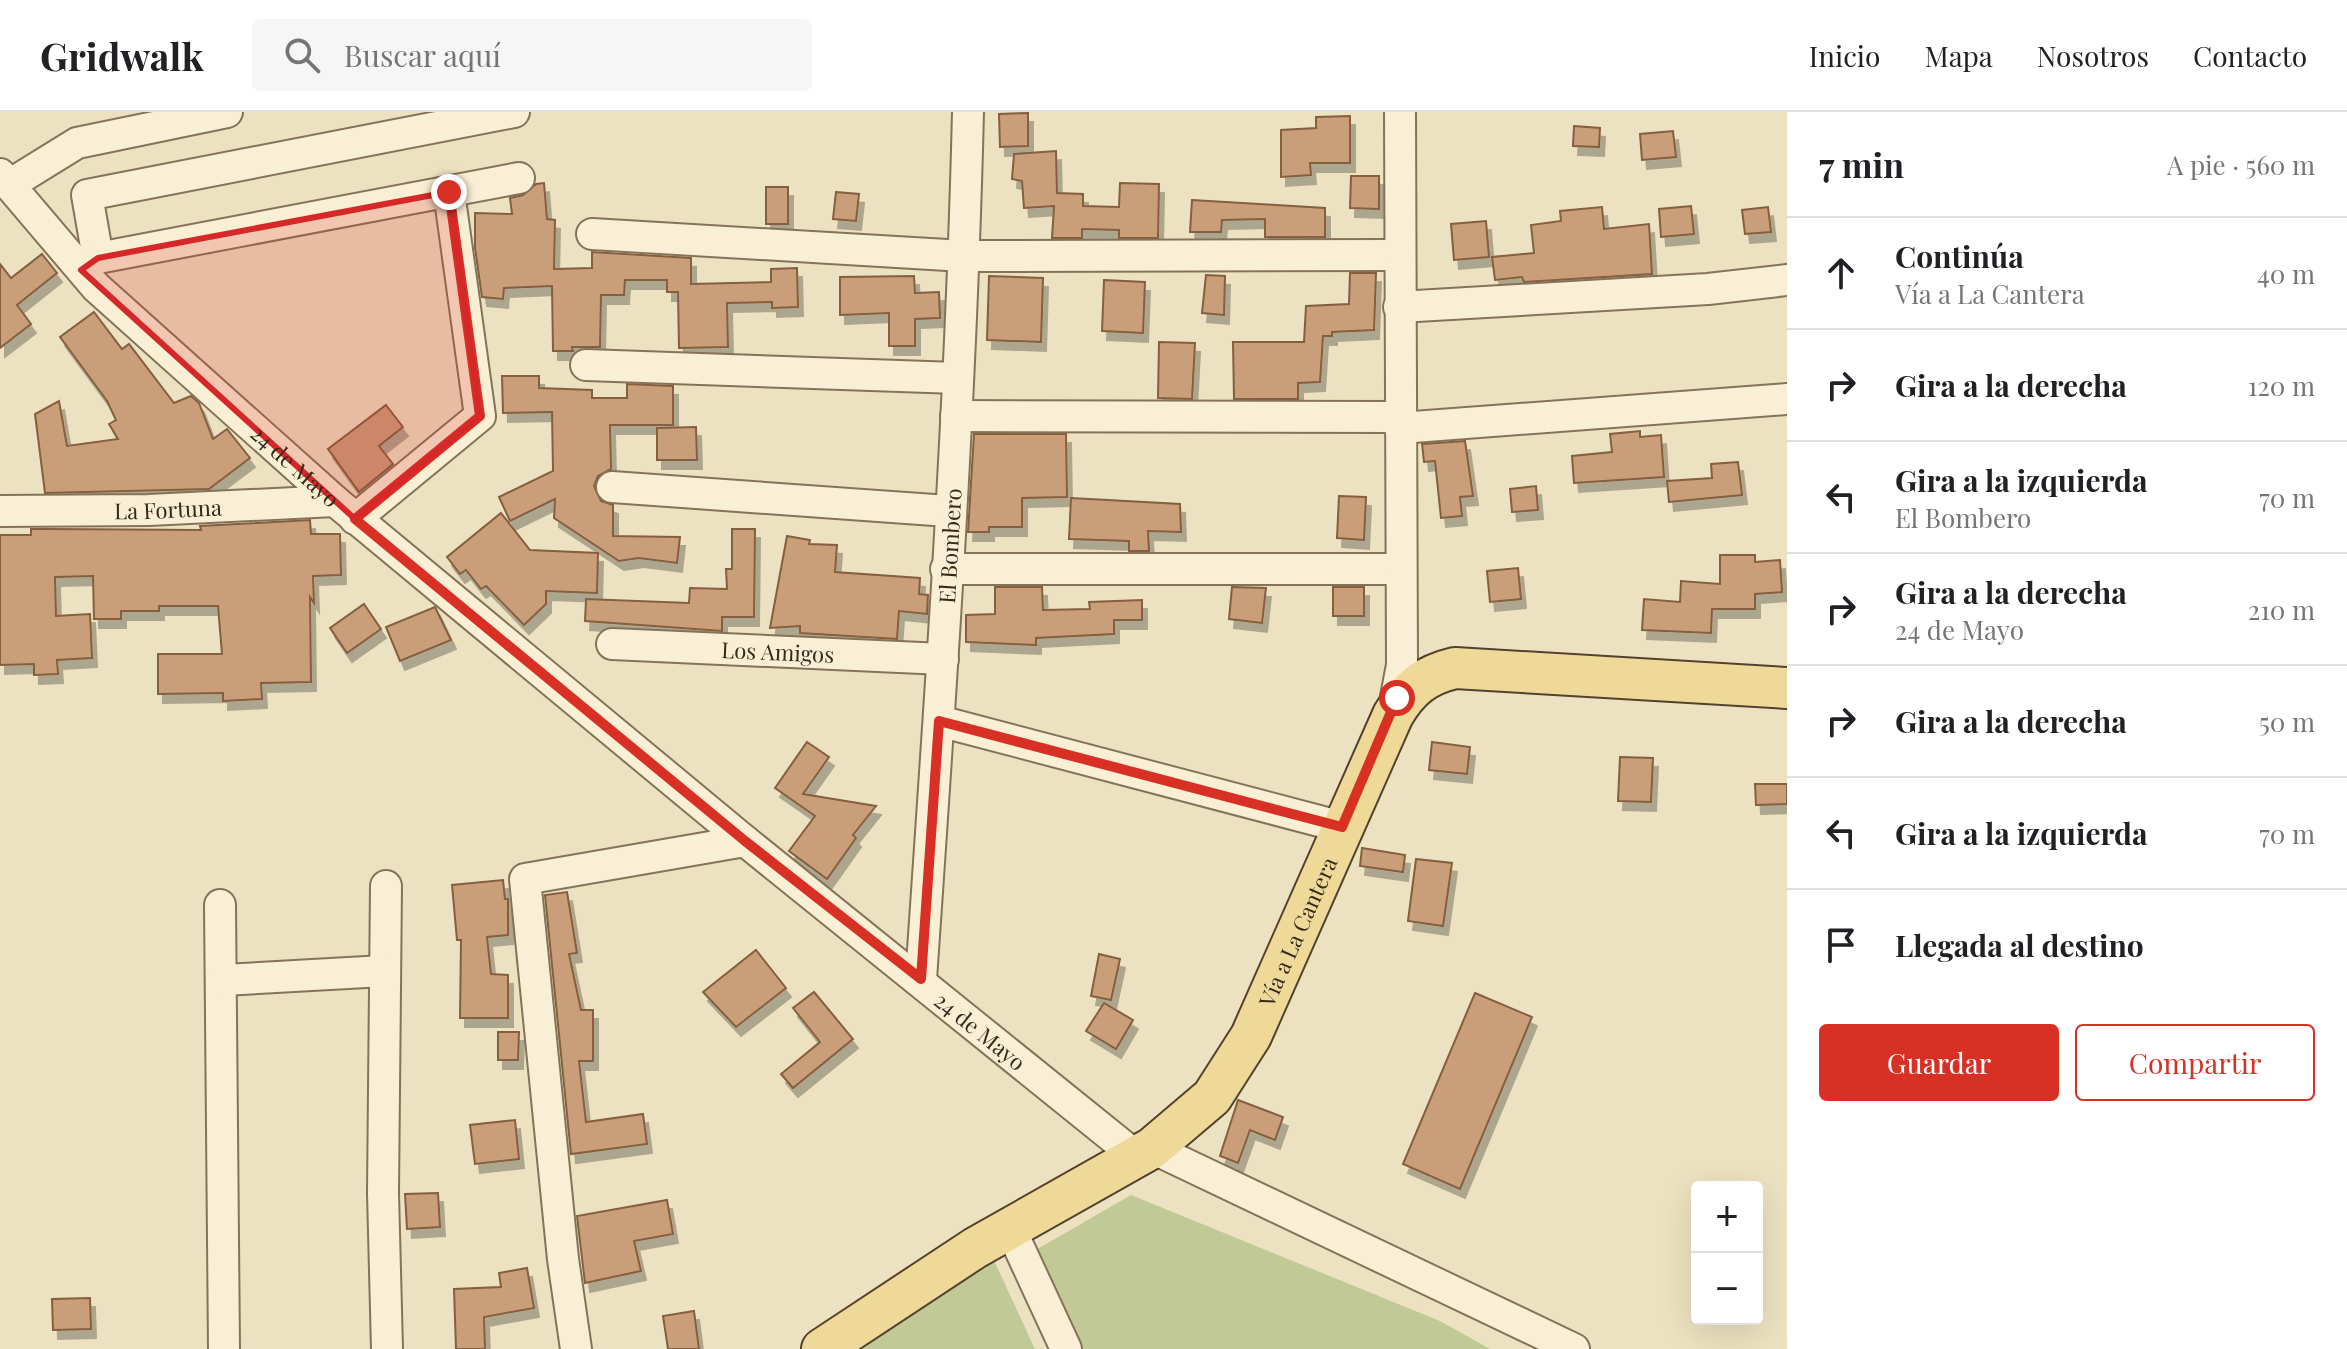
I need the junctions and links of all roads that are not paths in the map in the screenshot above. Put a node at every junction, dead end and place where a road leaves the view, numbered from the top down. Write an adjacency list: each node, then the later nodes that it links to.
1 (227, 112): 6 (street)
2 (514, 112): 11 (street)
3 (968, 112): 10 (street, El Bombero)
4 (1400, 112): 9 (street)
5 (519, 178): 7 (street)
6 (4, 179): 11 (street, 24 de Mayo)
7 (449, 192): 11 (street); 20 (street)
8 (592, 234): 10 (street)
9 (1399, 255): 10 (street); 13 (street)
10 (964, 256): 15 (street, El Bombero)
11 (89, 264): 20 (street, 24 de Mayo)
12 (1787, 280): 13 (street)
13 (1399, 307): 18 (street)
14 (586, 365): 15 (street)
15 (957, 378): 17 (street, El Bombero)
16 (1787, 399): 18 (street)
17 (956, 416): 18 (street); 22 (street, El Bombero)
18 (1400, 422): 24 (street)
19 (612, 487): 22 (street)
20 (345, 510): 21 (street, La Fortuna); 33 (street, 24 de Mayo)
21 (0, 511)
22 (948, 511): 23 (street, El Bombero)
23 (946, 569): 24 (street); 26 (street, El Bombero)
24 (1401, 569): 27 (street)
25 (612, 644): 26 (street, Los Amigos)
26 (943, 659): 31 (street, El Bombero)
27 (1402, 665): 28 (street); 30 (street)
28 (1455, 668): 29 (main road, Vía a La Cantera); 30 (main road, Vía a La Cantera)
29 (1787, 688)
30 (1393, 715): 32 (main road, Vía a La Cantera)
31 (939, 721): 32 (street); 37 (street, El Bombero)
32 (1342, 827): 39 (main road, Vía a La Cantera)
33 (745, 841): 37 (street, 24 de Mayo); 43 (street)
34 (386, 886): 36 (street)
35 (220, 905): 38 (street)
36 (384, 971): 38 (street); 42 (street)
37 (921, 979): 39 (street, 24 de Mayo)
38 (223, 980): 41 (street)
39 (1145, 1152): 40 (main road, Vía a La Cantera); 46 (street, 24 de Mayo)
40 (1010, 1228): 44 (main road, Vía a La Cantera); 45 (street)
41 (224, 1349)
42 (387, 1349)
43 (576, 1349)
44 (822, 1349)
45 (1066, 1349)
46 (1574, 1349)

